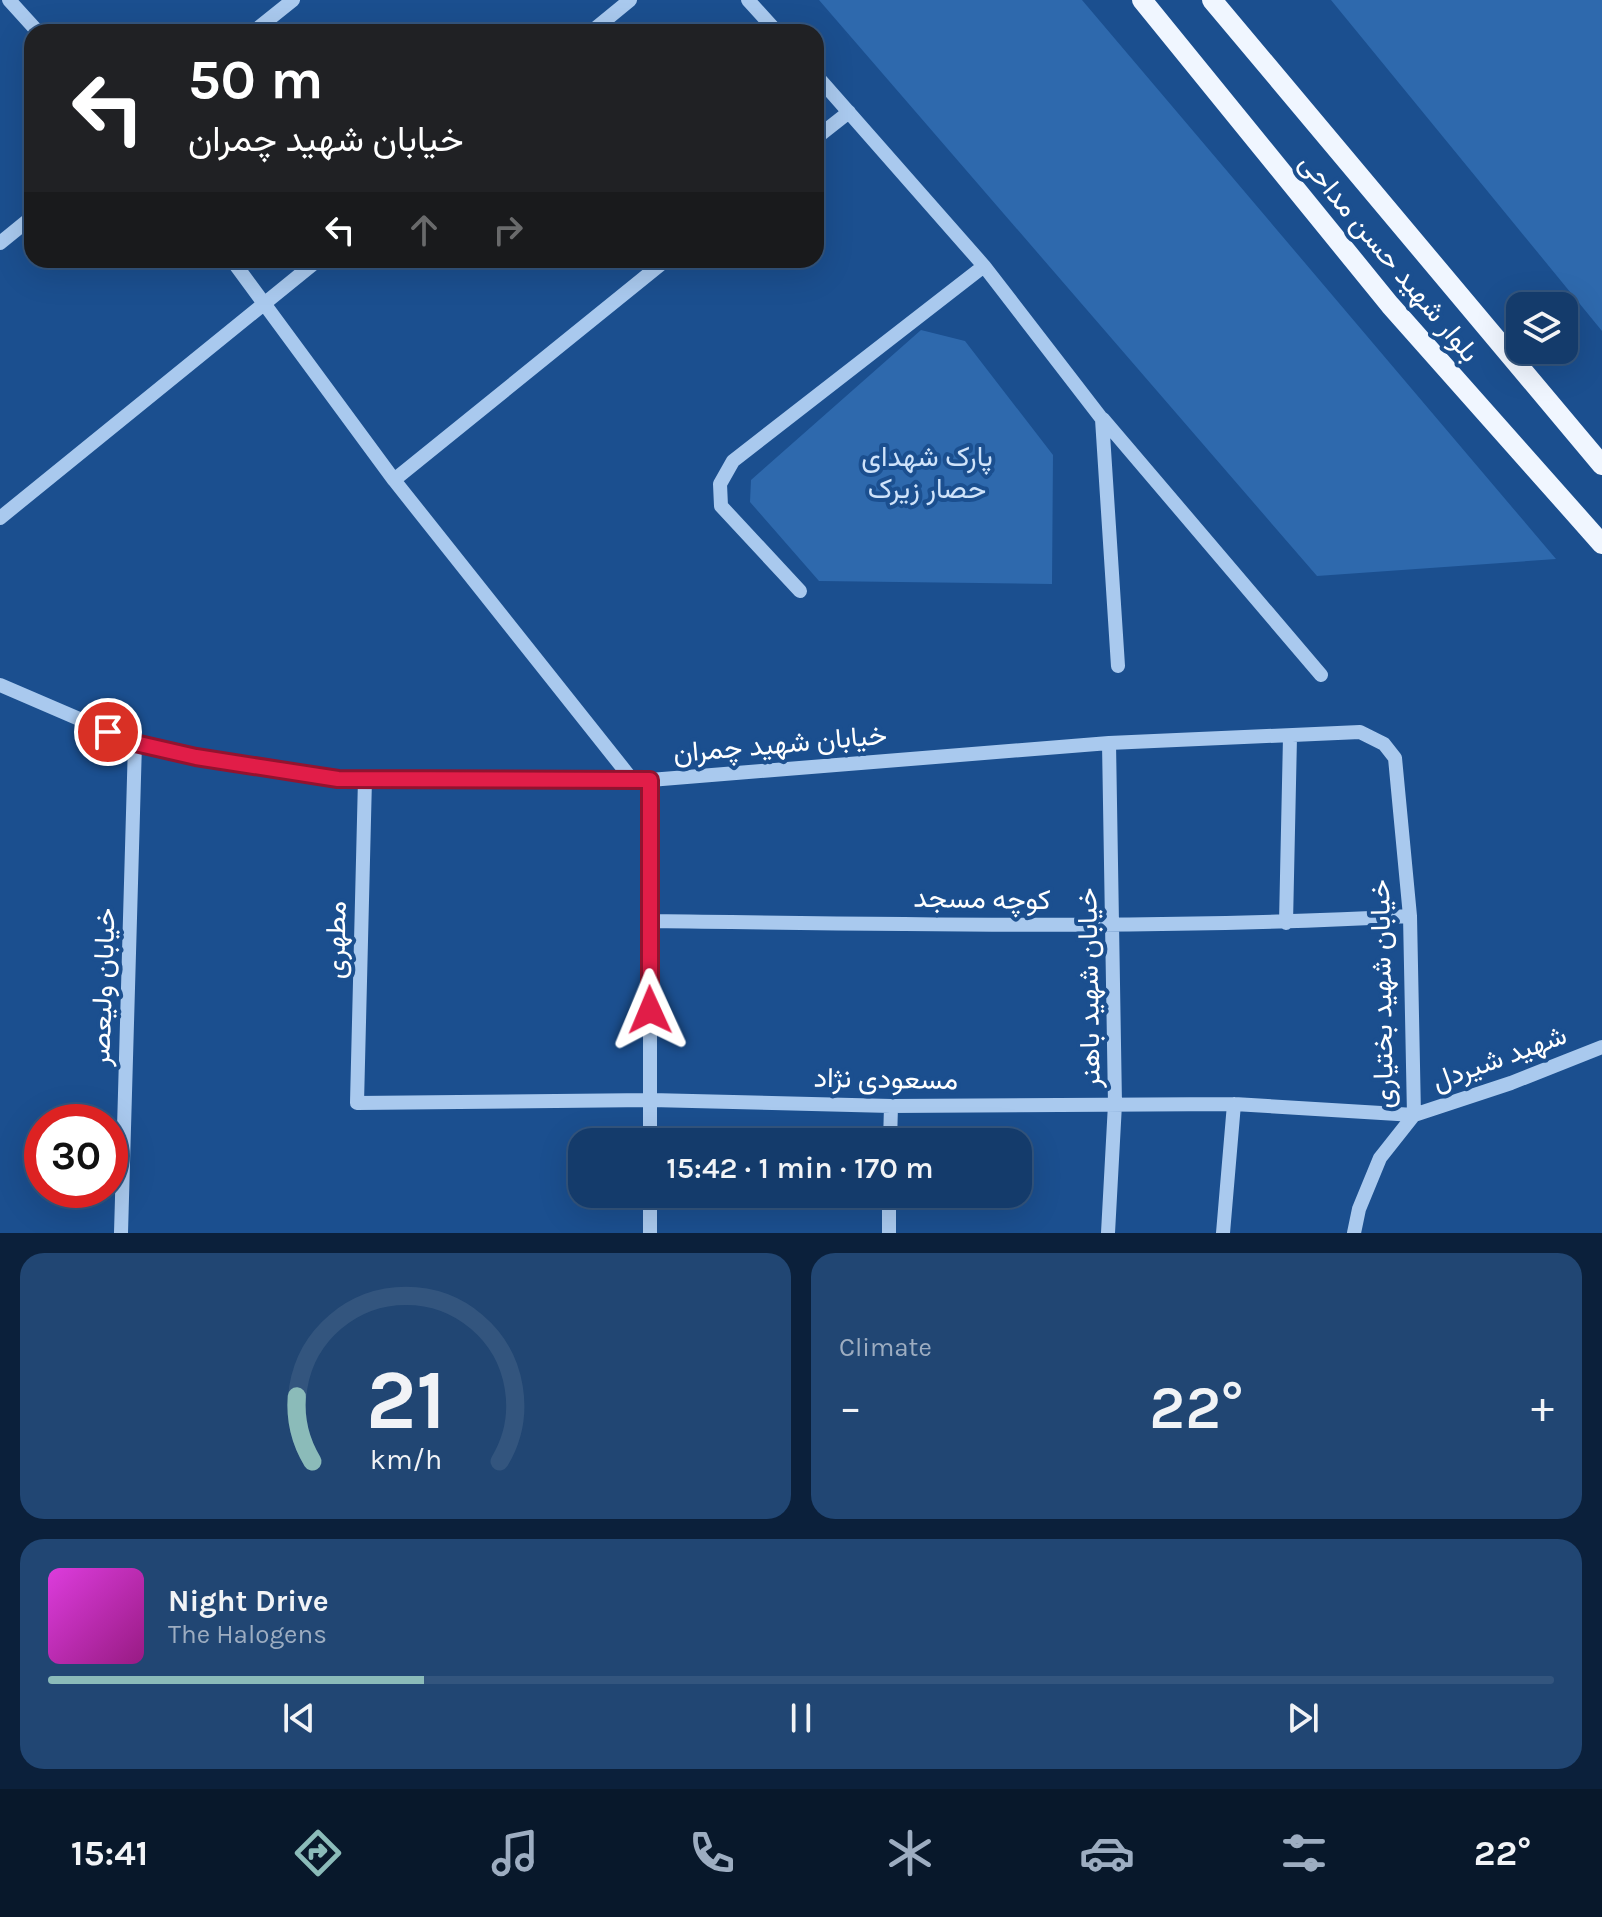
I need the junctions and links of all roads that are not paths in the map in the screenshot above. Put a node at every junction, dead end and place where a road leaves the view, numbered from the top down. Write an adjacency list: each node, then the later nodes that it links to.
1 (9, 0): 7 (street)
2 (293, 0): 8 (street)
3 (630, 0): 9 (street)
4 (748, 0): 10 (street)
5 (1142, 0): 25 (main road, بلوار شهید حسن مداحی)
6 (1212, 0): 22 (main road, بلوار شهید حسن مداحی)
7 (31, 24)
8 (263, 24)
9 (601, 24)
10 (770, 24)
11 (824, 84): 12 (street)
12 (849, 112): 13 (street); 16 (street)
13 (824, 132)
14 (24, 224): 15 (street)
15 (0, 243)
16 (984, 266): 21 (street); 26 (street)
17 (239, 268): 20 (street)
18 (309, 268): 20 (street)
19 (656, 268): 23 (street)
20 (267, 303): 23 (street); 24 (street)
21 (1102, 419): 27 (street); 28 (street)
22 (1602, 465)
23 (394, 480): 34 (street)
24 (0, 518)
25 (1602, 544)
26 (800, 591)
27 (1118, 666)
28 (1321, 675)
29 (0, 685): 31 (street, خیابان شهید چمران)
30 (1290, 737): 32 (street, خیابان شهید چمران); 33 (street, خیابان شهید چمران); 39 (street)
31 (135, 743): 35 (street, خیابان شهید چمران); 52 (street, خیابان ولیعصر)
32 (1109, 743): 36 (street, خیابان شهید چمران); 40 (street, خیابان شهید باهنر)
33 (1384, 744): 37 (street, خیابان شهید بختیاری)
34 (630, 777): 35 (street, خیابان شهید چمران); 36 (street, خیابان شهید چمران)
35 (365, 779): 43 (street, مطهری)
36 (650, 780): 38 (street)
37 (1410, 916): 39 (street, کوچه مسجد); 47 (street, خیابان شهید بختیاری)
38 (648, 921): 40 (street, کوچه مسجد); 42 (street)
39 (1286, 923): 40 (street, کوچه مسجد)
40 (1113, 926): 44 (street, خیابان شهید باهنر)
41 (1602, 1047): 47 (street, شهید شیردل)
42 (651, 1100): 43 (street, مسعودی نژاد); 46 (street, مسعودی نژاد); 48 (street)
43 (357, 1103)
44 (1115, 1104): 45 (street, مسعودی نژاد); 46 (street, مسعودی نژاد); 55 (street, خیابان شهید باهنر)
45 (1234, 1104): 47 (street, مسعودی نژاد); 56 (street)
46 (891, 1106): 49 (street)
47 (1414, 1115): 57 (street, خیابان شهید بختیاری)
48 (650, 1128)
49 (890, 1128)
50 (650, 1208): 53 (street)
51 (889, 1208): 54 (street)
52 (121, 1233)
53 (650, 1233)
54 (889, 1233)
55 (1108, 1233)
56 (1223, 1233)
57 (1354, 1233)

